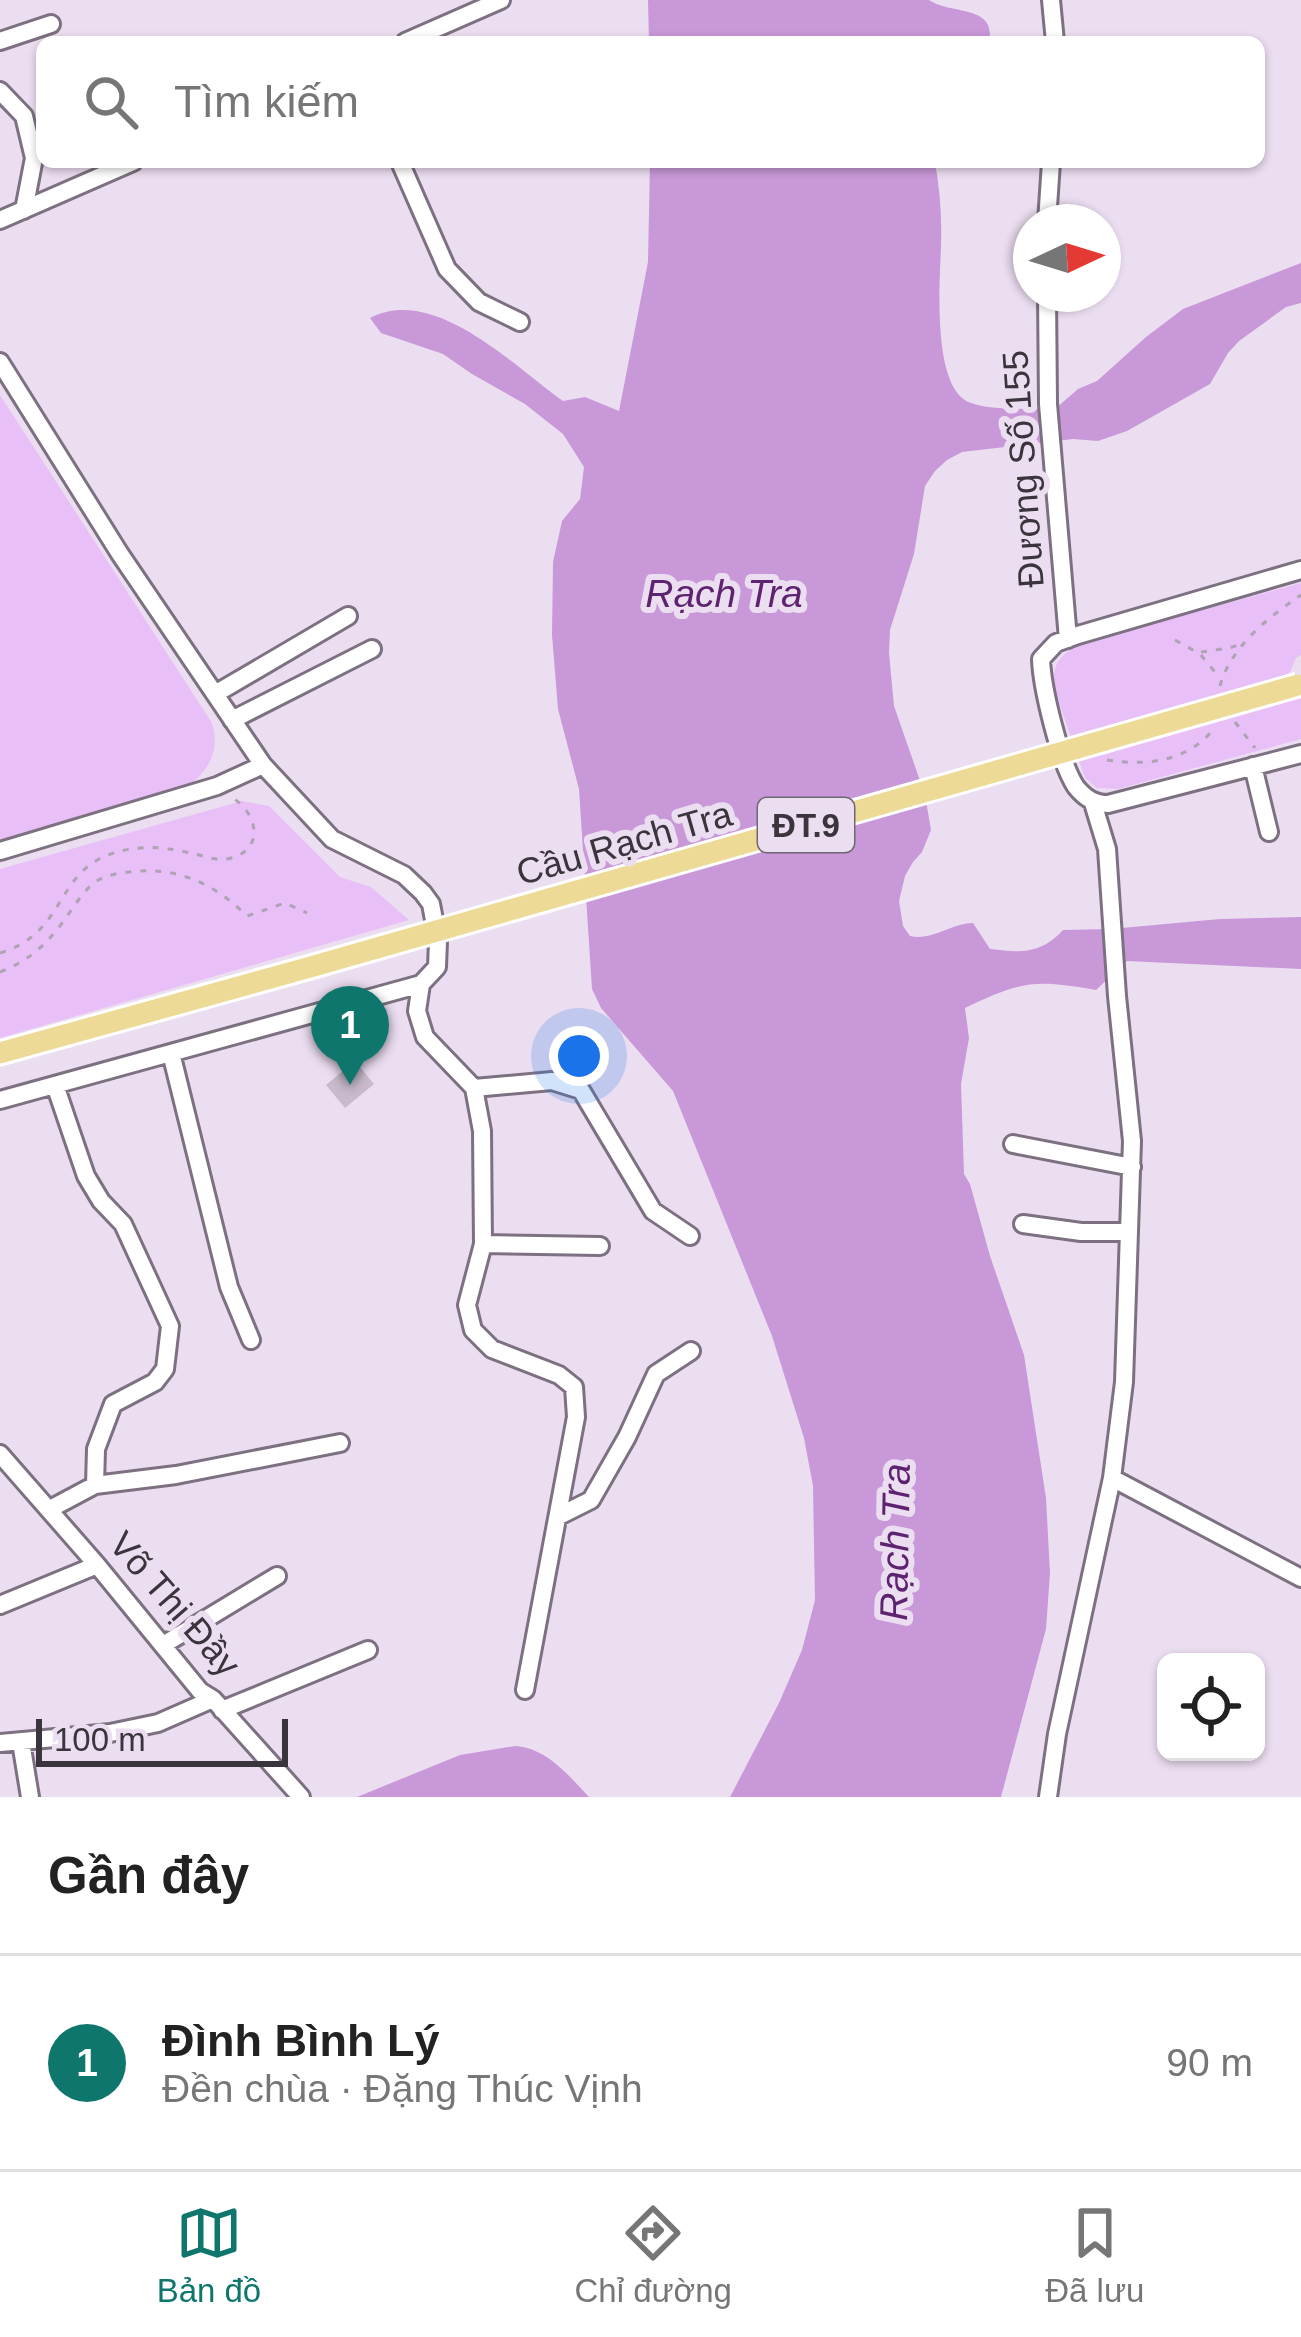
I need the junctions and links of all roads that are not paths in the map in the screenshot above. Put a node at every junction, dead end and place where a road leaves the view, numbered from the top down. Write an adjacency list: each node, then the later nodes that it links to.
1 (501, 0): 4 (street)
2 (1051, 0): 5 (street)
3 (51, 24): 6 (street)
4 (420, 36)
5 (1054, 36)
6 (0, 40)
7 (0, 92): 12 (street)
8 (119, 168): 12 (street)
9 (403, 168): 15 (street)
10 (1051, 168): 11 (street)
11 (1048, 204)
12 (24, 210): 13 (street)
13 (0, 220)
14 (1047, 312): 19 (street, Đương Số 155)
15 (520, 322)
16 (0, 362): 22 (street)
17 (1301, 570): 19 (street)
18 (348, 616): 22 (street)
19 (1068, 639): 27 (street)
20 (372, 650): 23 (street)
21 (1300, 684): 31 (main road, Cầu Rạch Tra / ĐT.9, bridge)
22 (214, 694): 23 (street)
23 (232, 720): 25 (street)
24 (1301, 754): 26 (street)
25 (263, 765): 29 (street); 30 (street)
26 (1260, 765): 27 (street); 28 (street)
27 (1093, 802): 37 (street)
28 (1270, 832)
29 (0, 851)
30 (422, 984): 32 (street); 34 (street)
31 (0, 1053)
32 (172, 1053): 33 (street); 43 (street)
33 (55, 1085): 35 (street); 48 (street)
34 (473, 1088): 40 (street); 41 (street)
35 (0, 1100)
36 (1013, 1144): 37 (street)
37 (1132, 1167): 39 (street)
38 (1023, 1225): 39 (street)
39 (1129, 1232): 47 (street)
40 (690, 1236)
41 (483, 1244): 42 (street); 50 (street)
42 (600, 1246)
43 (251, 1340)
44 (691, 1351): 50 (street)
45 (340, 1443): 48 (street)
46 (0, 1454): 49 (street, Võ Thị Đầy)
47 (1112, 1478): 53 (street); 63 (street)
48 (94, 1485): 49 (street)
49 (50, 1509): 51 (street, Võ Thị Đầy)
50 (559, 1516): 57 (street)
51 (97, 1565): 54 (street); 55 (street, Võ Thị Đầy)
52 (277, 1576): 55 (street)
53 (1301, 1578)
54 (0, 1605)
55 (163, 1645): 58 (street, Võ Thị Đầy)
56 (368, 1650): 58 (street)
57 (525, 1690)
58 (218, 1704): 59 (street); 61 (street, Võ Thị Đầy)
59 (20, 1742): 60 (street); 62 (street)
60 (0, 1743)
61 (299, 1796)
62 (30, 1797)
63 (1048, 1797)

